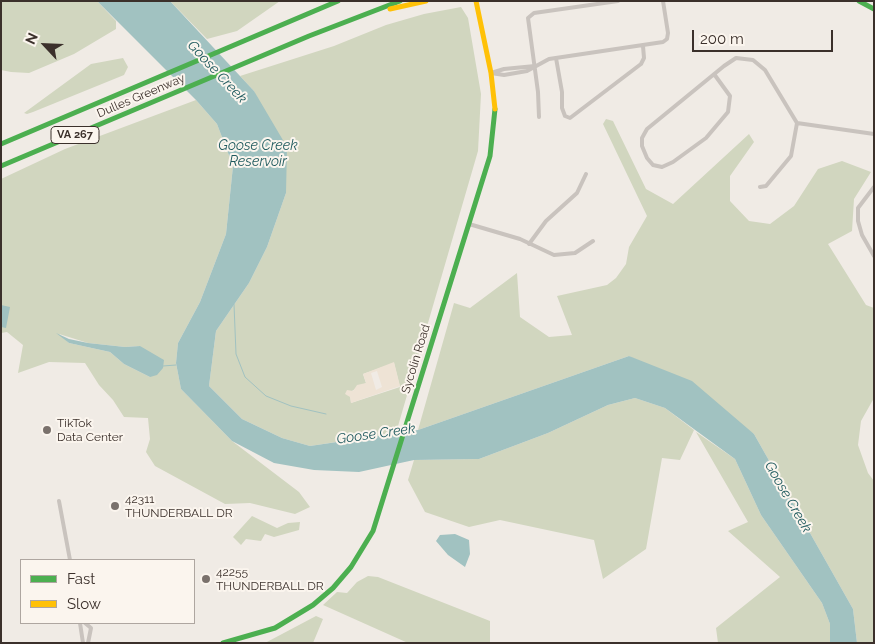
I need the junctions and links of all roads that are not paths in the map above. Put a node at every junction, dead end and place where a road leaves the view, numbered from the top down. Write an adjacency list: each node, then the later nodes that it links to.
1 (338, 1): 18 (main road, Dulles Greenway / VA 267)
2 (400, 1): 9 (main road, Dulles Greenway / VA 267)
3 (426, 1): 9 (main road)
4 (618, 1): 12 (street)
5 (663, 1): 10 (street)
6 (859, 1): 8 (main road)
7 (476, 4): 13 (main road, Sycolin Road)
8 (874, 9)
9 (365, 15): 19 (main road, Dulles Greenway / VA 267)
10 (643, 46): 11 (street); 11 (street)
11 (556, 58): 12 (street)
12 (535, 66): 13 (street); 15 (street)
13 (491, 73): 23 (main road, Sycolin Road)
14 (714, 74): 14 (street); 16 (street)
15 (539, 117)
16 (797, 123): 17 (street); 21 (street)
17 (874, 134)
18 (1, 144)
19 (1, 166)
20 (586, 174): 25 (street)
21 (760, 187)
22 (874, 187): 26 (street)
23 (469, 224): 25 (street); 33 (main road, Sycolin Road)
24 (593, 241): 25 (street)
25 (529, 244)
26 (874, 256)
27 (60, 501): 28 (street)
28 (70, 559)
29 (80, 624): 31 (street)
30 (86, 624): 32 (street)
31 (83, 643)
32 (88, 643)
33 (223, 643)

